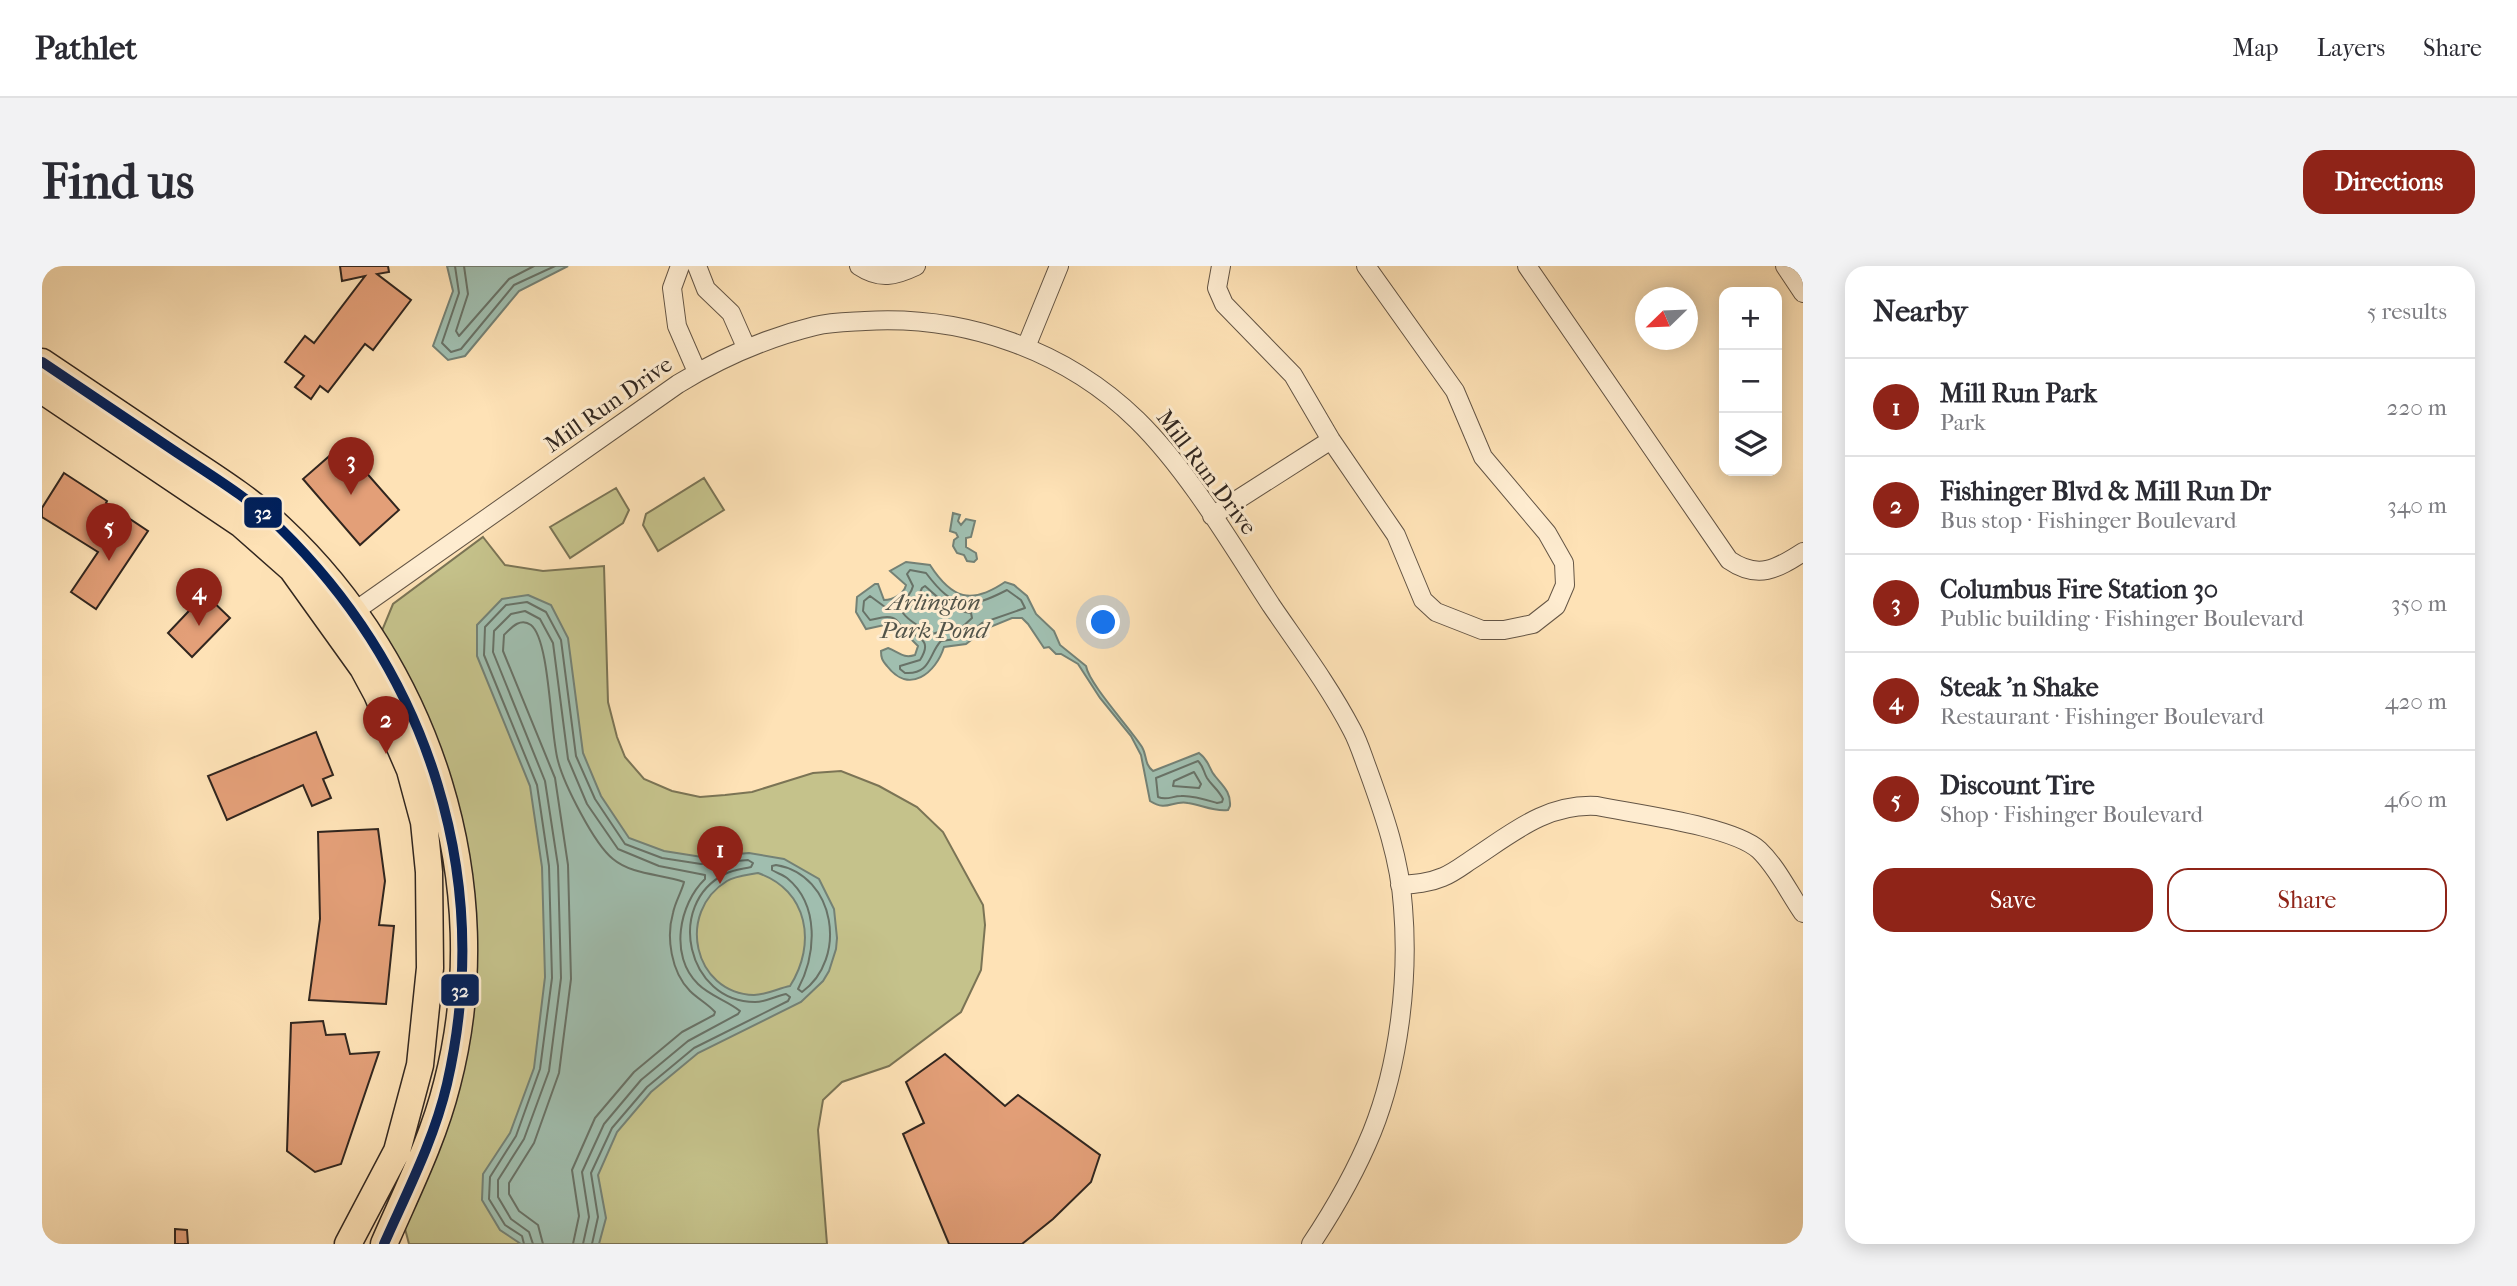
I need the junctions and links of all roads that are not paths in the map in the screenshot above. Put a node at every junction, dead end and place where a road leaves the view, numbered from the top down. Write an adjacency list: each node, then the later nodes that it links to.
1 (680, 266): 14 (street)
2 (697, 266): 11 (street)
3 (859, 266): 4 (street)
4 (916, 266)
5 (1059, 266): 12 (street)
6 (1221, 266): 16 (street)
7 (1366, 266): 16 (street)
8 (1527, 266): 18 (street)
9 (1785, 266): 10 (street)
10 (1803, 293)
11 (746, 347): 12 (street, Mill Run Drive); 14 (street, Mill Run Drive)
12 (1026, 347): 17 (street, Mill Run Drive)
13 (42, 362): 19 (main road)
14 (697, 372): 19 (street, Mill Run Drive)
15 (42, 390): 20 (main road)
16 (1331, 439): 17 (street)
17 (1212, 516): 21 (street, Mill Run Drive)
18 (1803, 552)
19 (356, 612): 20 (street, Mill Run Drive); 24 (main road)
20 (333, 625): 23 (main road)
21 (1401, 886): 22 (street); 25 (street, Mill Run Drive)
22 (1803, 913)
23 (358, 1241)
24 (384, 1244)
25 (1311, 1244)

